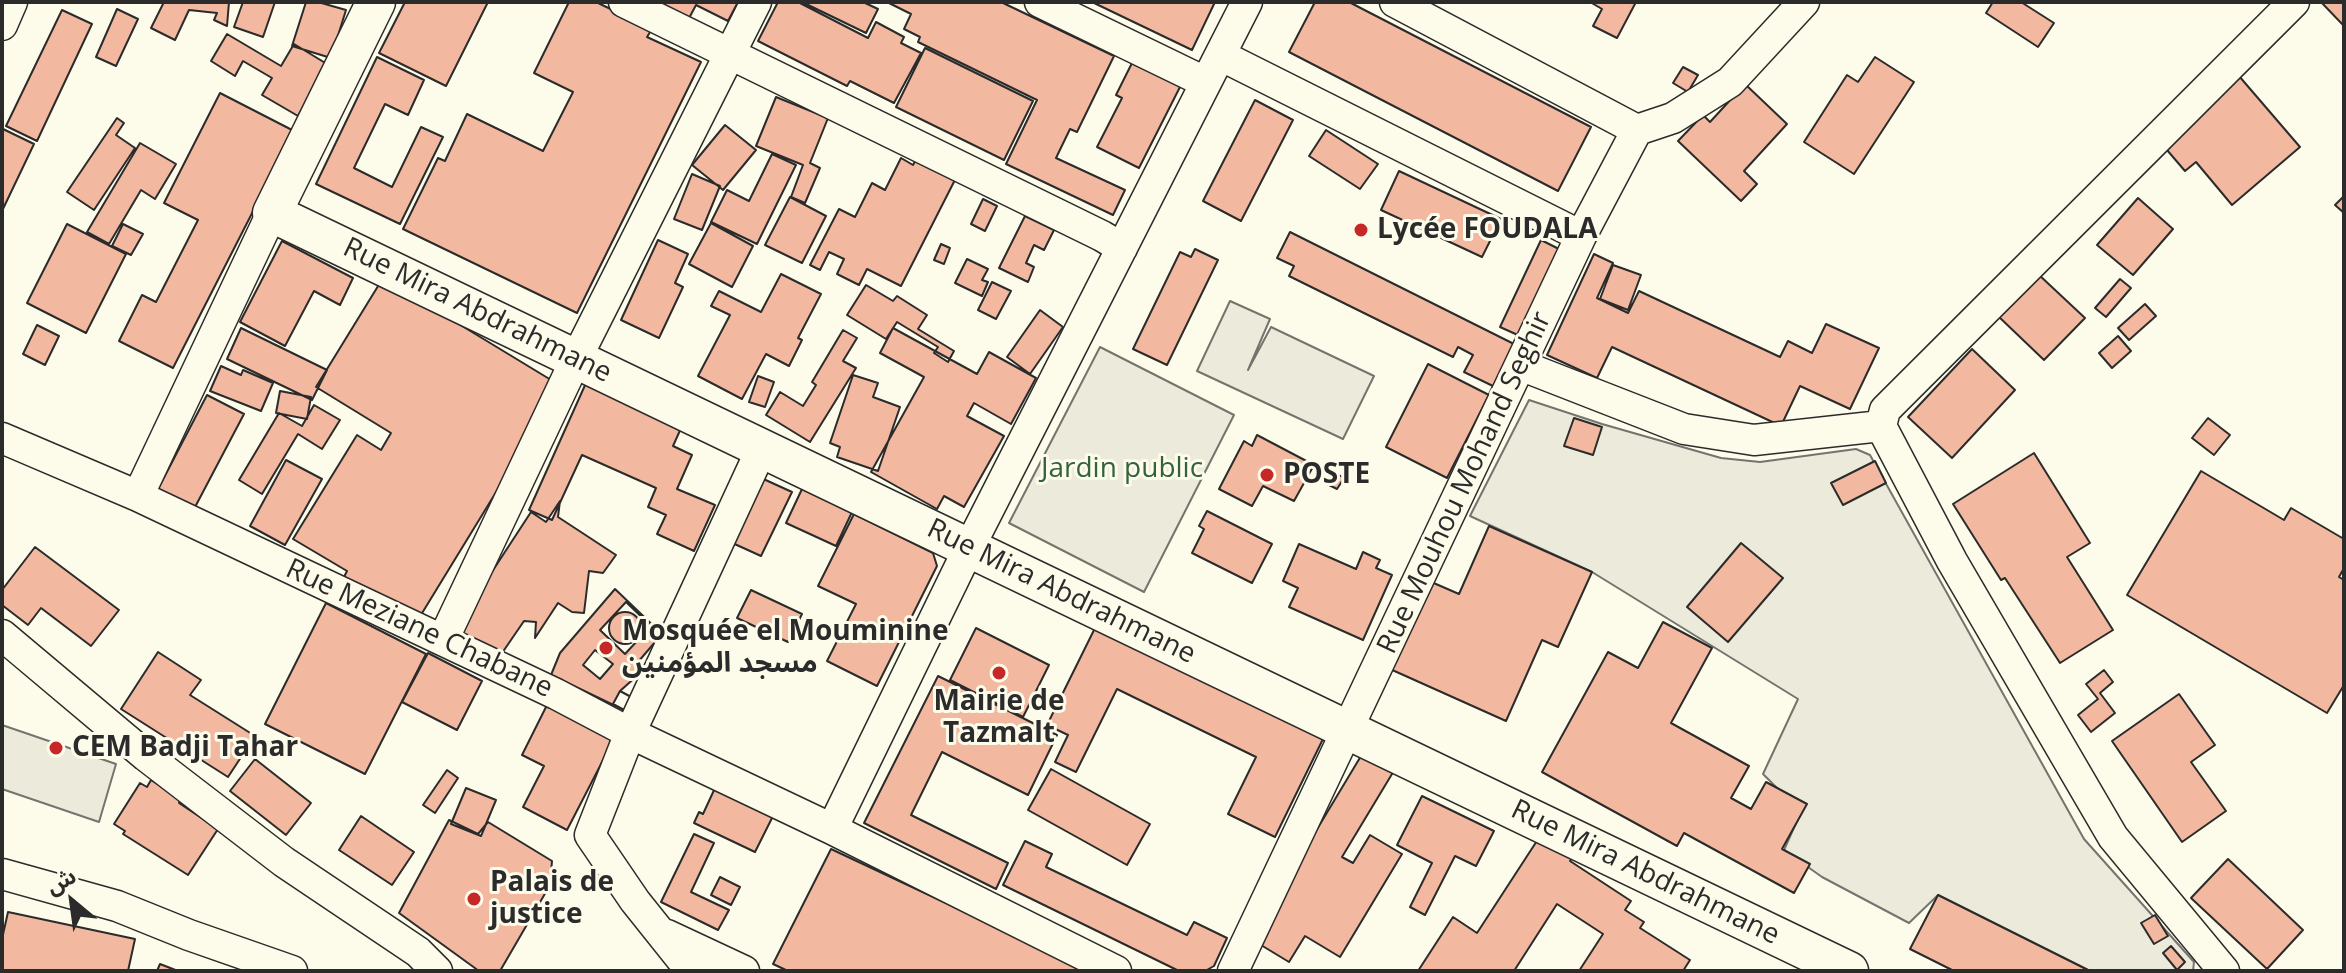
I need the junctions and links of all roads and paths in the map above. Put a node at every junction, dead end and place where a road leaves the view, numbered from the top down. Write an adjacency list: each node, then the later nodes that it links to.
1 (12, 2): 10 (street)
2 (376, 2): 15 (main road)
3 (624, 2): 11 (street)
4 (756, 2): 11 (street)
5 (1040, 2): 13 (street)
6 (1247, 2): 12 (street)
7 (1395, 2): 14 (street)
8 (1804, 2): 14 (street)
9 (2294, 2): 20 (street)
10 (2, 24)
11 (730, 54): 17 (street); 18 (street)
12 (1220, 55): 13 (street); 16 (street)
13 (1205, 82): 17 (street)
14 (1637, 130): 16 (street, Rue Mouhou Mohand Seghir)
15 (272, 213): 18 (main road, Rue Mira Abdrahmane); 23 (street)
16 (1581, 236): 19 (street, Rue Mouhou Mohand Seghir)
17 (1122, 248): 24 (street)
18 (576, 359): 22 (main road, Rue Mira Abdrahmane); 26 (street)
19 (1520, 365): 20 (street); 27 (street, Rue Mouhou Mohand Seghir)
20 (1881, 426): 40 (street)
21 (2, 438): 23 (street, Rue Meziane Chabane)
22 (762, 448): 24 (main road, Rue Mira Abdrahmane); 28 (street)
23 (138, 496): 26 (street, Rue Meziane Chabane)
24 (969, 548): 27 (main road, Rue Mira Abdrahmane); 29 (street)
25 (2, 635): 34 (street)
26 (443, 640): 28 (street, Rue Meziane Chabane)
27 (1349, 730): 32 (main road, Rue Mira Abdrahmane); 38 (street, Rue Mouhou Mohand Seghir)
28 (630, 733): 29 (street, Rue Meziane Chabane); 31 (street)
29 (832, 829): 37 (street, Rue Meziane Chabane)
30 (2, 874): 33 (street)
31 (658, 931): 35 (street); 36 (street)
32 (1814, 961): 39 (main road, Rue Mira Abdrahmane)
33 (292, 971)
34 (437, 971)
35 (691, 971)
36 (744, 971)
37 (1116, 971)
38 (1233, 971)
39 (1849, 971)
40 (2224, 971)

